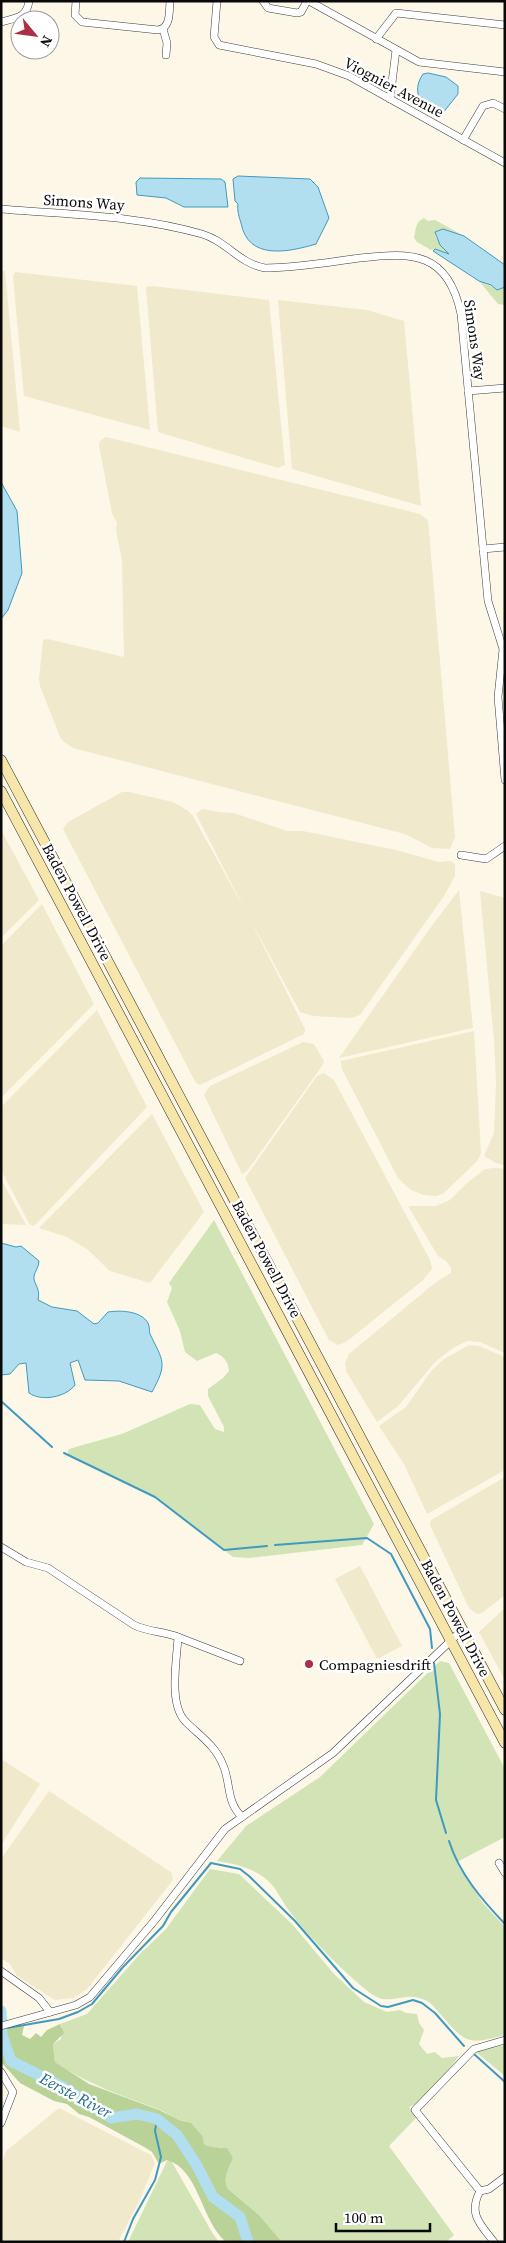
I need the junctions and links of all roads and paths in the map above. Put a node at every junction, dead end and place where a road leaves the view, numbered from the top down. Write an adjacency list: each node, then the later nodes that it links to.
1 (29, 1): 7 (street)
2 (76, 1): 9 (street)
3 (170, 1): 9 (street)
4 (217, 1): 14 (street, Viognier Avenue)
5 (263, 1): 6 (street)
6 (308, 1): 10 (street)
7 (1, 22)
8 (505, 25): 10 (street)
9 (163, 29): 12 (street)
10 (376, 39): 11 (street)
11 (396, 50): 13 (street); 14 (street)
12 (166, 56)
13 (505, 72)
14 (390, 99): 16 (street, Viognier Avenue)
15 (505, 109): 16 (street)
16 (464, 140): 17 (street, Viognier Avenue)
17 (505, 163)
18 (1, 209): 20 (street, Simons Way)
19 (505, 388): 20 (street)
20 (468, 392): 22 (street, Simons Way)
21 (505, 546): 22 (street)
22 (483, 549): 24 (street, Simons Way)
23 (1, 760): 29 (main road, Baden Powell Drive)
24 (505, 780)
25 (1, 791): 31 (main road, Baden Powell Drive)
26 (505, 846): 27 (street)
27 (461, 854)
28 (1, 1547): 30 (street)
29 (462, 1630): 31 (street); 33 (main road, Baden Powell Drive)
30 (178, 1637): 32 (street); 35 (street)
31 (450, 1640): 34 (main road, Baden Powell Drive); 35 (street)
32 (240, 1662)
33 (505, 1710)
34 (505, 1743)
35 (242, 1817): 39 (street)
36 (499, 1863): 37 (street)
37 (505, 1873)
38 (1, 1971): 39 (street)
39 (50, 2012): 40 (street)
40 (1, 2026)
41 (505, 2040): 45 (street)
42 (1, 2072): 43 (street)
43 (1, 2123)
44 (505, 2177): 45 (street)
45 (480, 2191): 46 (street)
46 (494, 2242)

